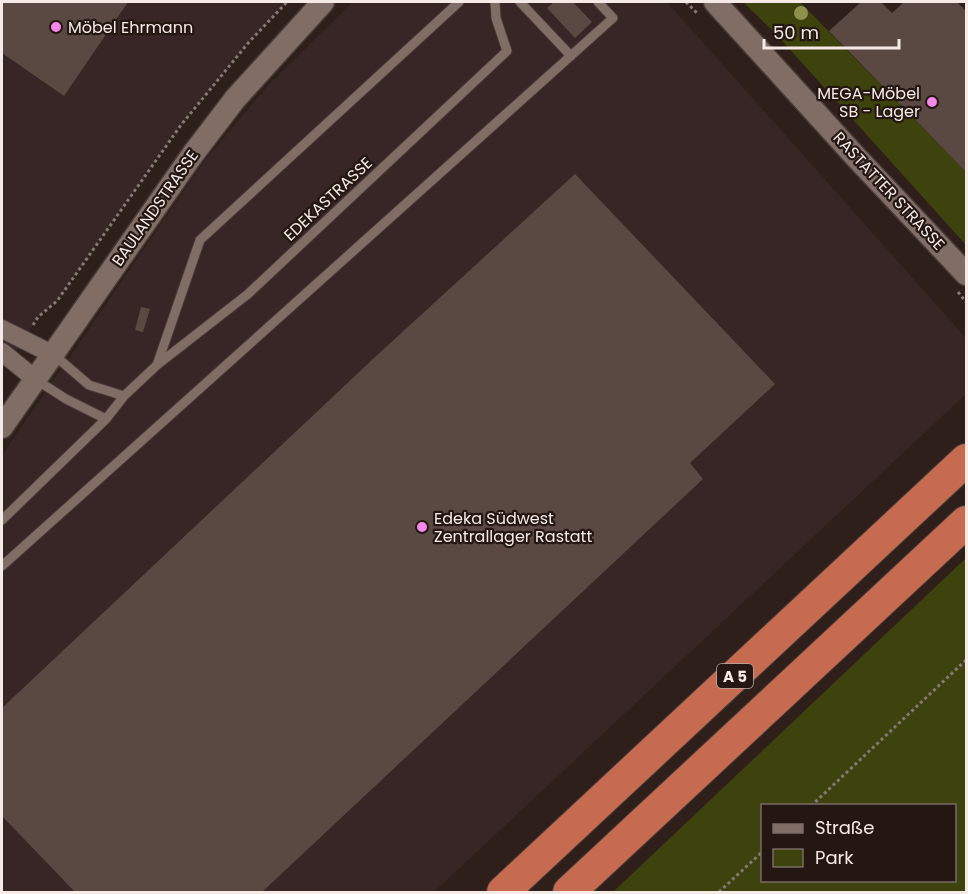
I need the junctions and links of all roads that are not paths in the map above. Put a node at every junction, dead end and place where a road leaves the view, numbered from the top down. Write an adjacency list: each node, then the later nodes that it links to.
1 (323, 2): 11 (street, BAULANDSTRASSE)
2 (459, 2): 12 (lane)
3 (495, 2): 12 (lane, EDEKASTRASSE)
4 (520, 2): 7 (lane)
5 (598, 2): 7 (lane)
6 (715, 2): 8 (street, RASTATTER STRASSE)
7 (571, 56): 20 (lane)
8 (966, 274)
9 (2, 329): 11 (street)
10 (2, 352): 13 (street)
11 (52, 354): 13 (street, BAULANDSTRASSE); 14 (lane)
12 (157, 365): 14 (lane, EDEKASTRASSE)
13 (35, 379): 15 (lane); 16 (street, BAULANDSTRASSE)
14 (124, 396): 15 (lane, EDEKASTRASSE)
15 (106, 419): 18 (lane, EDEKASTRASSE)
16 (2, 427)
17 (966, 460): 21 (highway, A 5)
18 (2, 520)
19 (966, 522): 22 (highway, A 5)
20 (2, 566)
21 (503, 892)
22 (569, 892)

